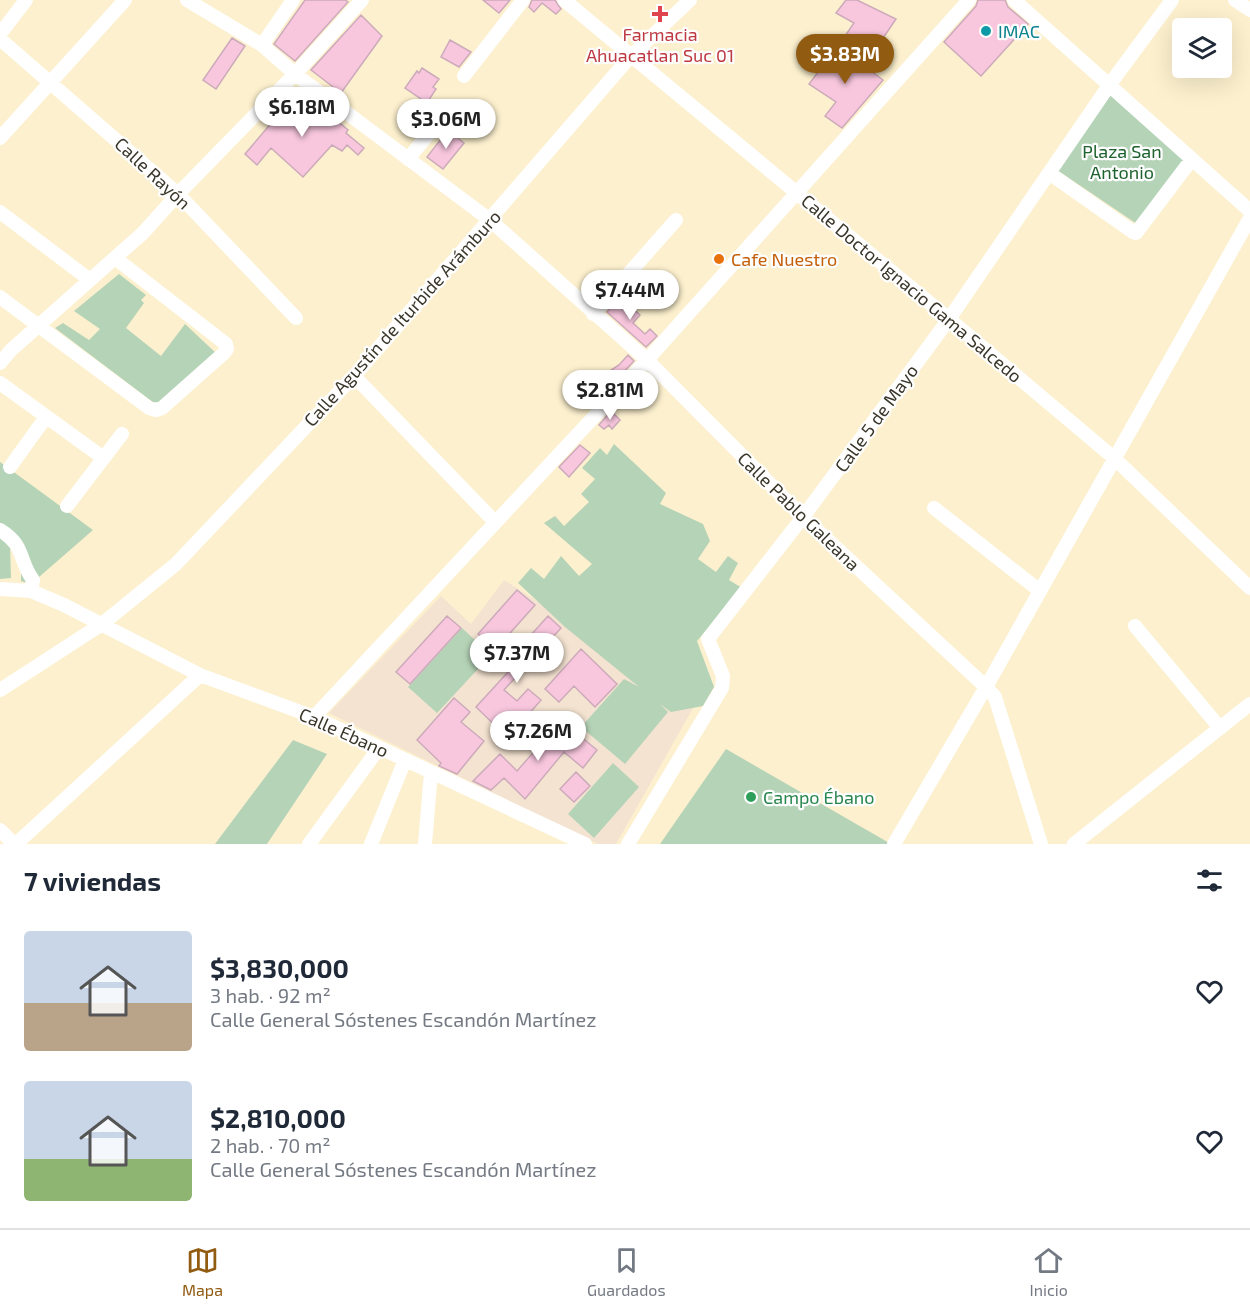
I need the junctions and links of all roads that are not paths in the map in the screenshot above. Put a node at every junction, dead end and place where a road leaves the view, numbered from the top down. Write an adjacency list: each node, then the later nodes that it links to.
1 (26, 0): 14 (street)
2 (125, 0): 20 (street)
3 (186, 0): 16 (street, Calle Pablo Galeana)
4 (293, 0): 16 (street)
5 (362, 0): 18 (street)
6 (523, 0): 19 (street)
7 (564, 0): 17 (street, Calle Doctor Ignacio Gama Salcedo)
8 (690, 0): 17 (street, Calle Agustín de Iturbide Arámburo)
9 (969, 0): 27 (street)
10 (1014, 0): 21 (street)
11 (1172, 0): 21 (street, Calle 5 de Mayo)
12 (1235, 0): 13 (street)
13 (1250, 10)
14 (0, 34)
15 (0, 39): 20 (street, Calle Rayón)
16 (262, 45): 18 (street, Calle Pablo Galeana)
17 (630, 57): 27 (street, Calle Doctor Ignacio Gama Salcedo); 32 (street, Calle Agustín de Iturbide Arámburo)
18 (295, 74): 24 (street, Calle Pablo Galeana); 28 (street)
19 (464, 76)
20 (51, 81): 23 (street); 28 (street, Calle Rayón)
21 (1110, 84): 25 (street); 26 (street, Calle 5 de Mayo)
22 (431, 131): 24 (street)
23 (4, 133)
24 (408, 159): 32 (street, Calle Pablo Galeana)
25 (1192, 159): 26 (street); 29 (street)
26 (1049, 173): 39 (street, Calle 5 de Mayo)
27 (798, 193): 39 (street, Calle Doctor Ignacio Gama Salcedo); 41 (street)
28 (178, 194): 34 (street); 38 (street, Calle Rayón)
29 (1250, 211)
30 (0, 212): 35 (street)
31 (1250, 218): 48 (street)
32 (490, 220): 37 (street, Calle Pablo Galeana); 43 (street, Calle Agustín de Iturbide Arámburo)
33 (676, 220): 37 (street)
34 (116, 258): 35 (street); 40 (street)
35 (90, 280): 40 (street)
36 (0, 297): 40 (street)
37 (593, 314): 41 (street, Calle Pablo Galeana)
38 (296, 318)
39 (949, 319): 48 (street, Calle Doctor Ignacio Gama Salcedo); 52 (street, Calle 5 de Mayo)
40 (38, 326): 42 (street)
41 (647, 360): 52 (street, Calle Pablo Galeana); 53 (street)
42 (0, 363)
43 (354, 375): 53 (street); 59 (street, Calle Agustín de Iturbide Arámburo)
44 (0, 383): 45 (street)
45 (46, 417): 47 (street); 49 (street)
46 (122, 434): 47 (street)
47 (102, 457): 50 (street)
48 (1114, 458): 55 (street, Calle Doctor Ignacio Gama Salcedo); 58 (street)
49 (10, 467)
50 (67, 506)
51 (934, 508): 58 (street)
52 (803, 517): 62 (street, Calle Pablo Galeana); 76 (street, Calle 5 de Mayo)
53 (495, 522): 65 (street)
54 (0, 530): 57 (street)
55 (1250, 588)
56 (0, 589): 57 (street, Calle Ébano)
57 (31, 591): 59 (street, Calle Ébano)
58 (1040, 591): 62 (street)
59 (102, 624): 61 (street, Calle Ébano); 63 (street, Calle Agustín de Iturbide Arámburo)
60 (1135, 626): 66 (street)
61 (200, 675): 65 (street, Calle Ébano); 71 (street)
62 (986, 687): 77 (street); 78 (street, Calle Pablo Galeana)
63 (0, 690)
64 (1250, 704): 66 (street)
65 (314, 717): 67 (street, Calle Ébano)
66 (1220, 728): 79 (street)
67 (379, 748): 68 (street, Calle Ébano); 72 (street)
68 (405, 760): 69 (street, Calle Ébano); 73 (street)
69 (431, 772): 74 (street); 75 (street, Calle Ébano)
70 (0, 830): 71 (street)
71 (15, 844)
72 (309, 844)
73 (371, 844)
74 (425, 844)
75 (585, 844)
76 (628, 844)
77 (894, 844)
78 (1041, 844)
79 (1074, 844)

